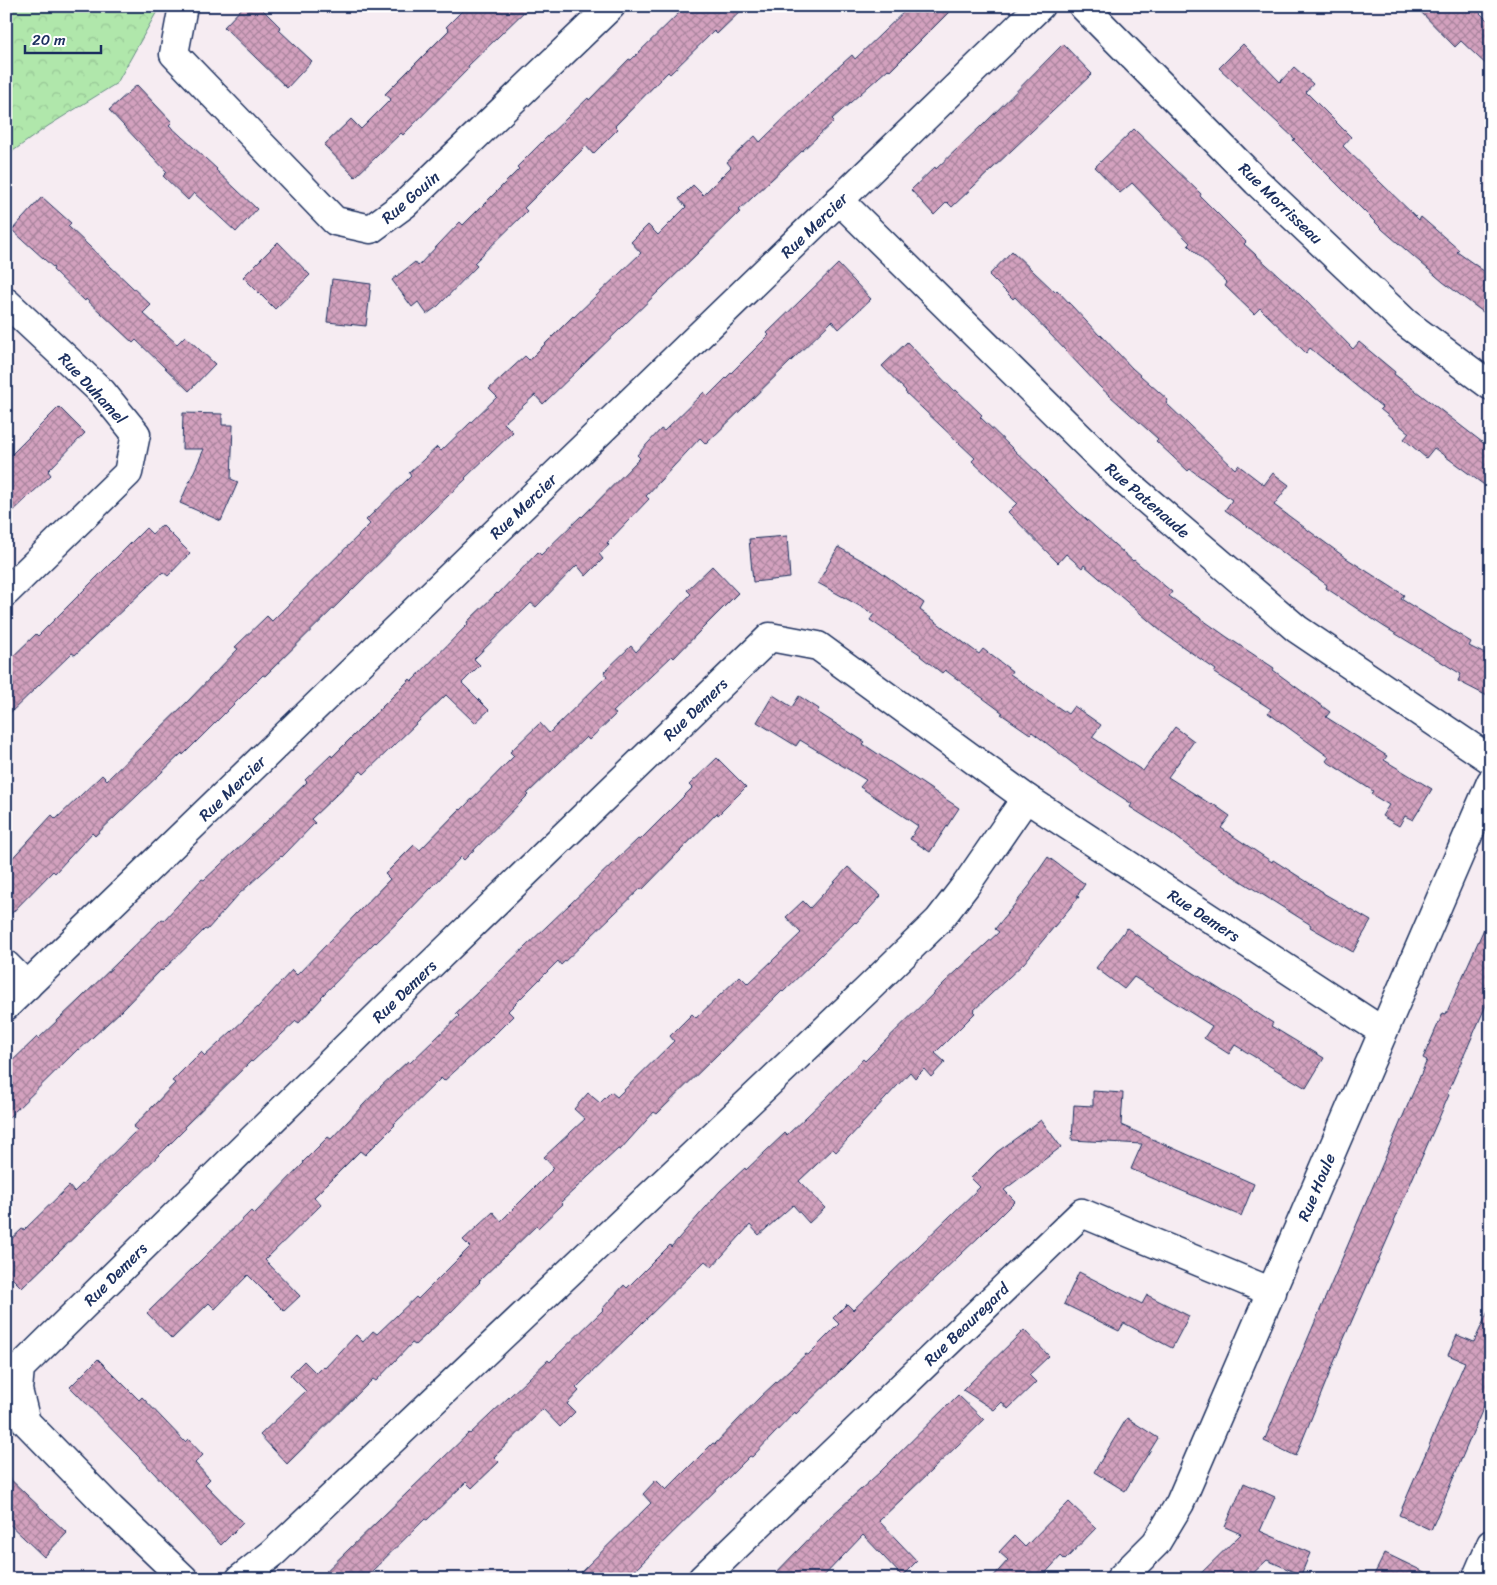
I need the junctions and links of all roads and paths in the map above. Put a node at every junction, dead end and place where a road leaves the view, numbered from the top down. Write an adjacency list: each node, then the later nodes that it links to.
1 (183, 6): 2 (street, Rue Gouin)
2 (611, 6)
3 (1040, 6): 5 (street, Rue Mercier)
4 (1083, 6): 7 (street, Rue Morrisseau)
5 (839, 200): 9 (street, Rue Patenaude); 13 (street, Rue Mercier)
6 (6, 302): 8 (street, Rue Duhamel)
7 (1491, 386)
8 (6, 592)
9 (1491, 760)
10 (1491, 782): 15 (street, Rue Houle)
11 (1026, 798): 15 (street, Rue Demers); 18 (street, Rue Demers); 19 (street)
12 (6, 966): 13 (street)
13 (27, 986): 14 (street, Rue Mercier)
14 (6, 1006)
15 (1382, 1031): 16 (street, Rue Houle)
16 (1272, 1292): 20 (street, Rue Beauregard); 21 (street, Rue Houle)
17 (1491, 1544): 22 (street)
18 (184, 1579)
19 (240, 1579)
20 (702, 1579)
21 (1120, 1579)
22 (1476, 1579)

